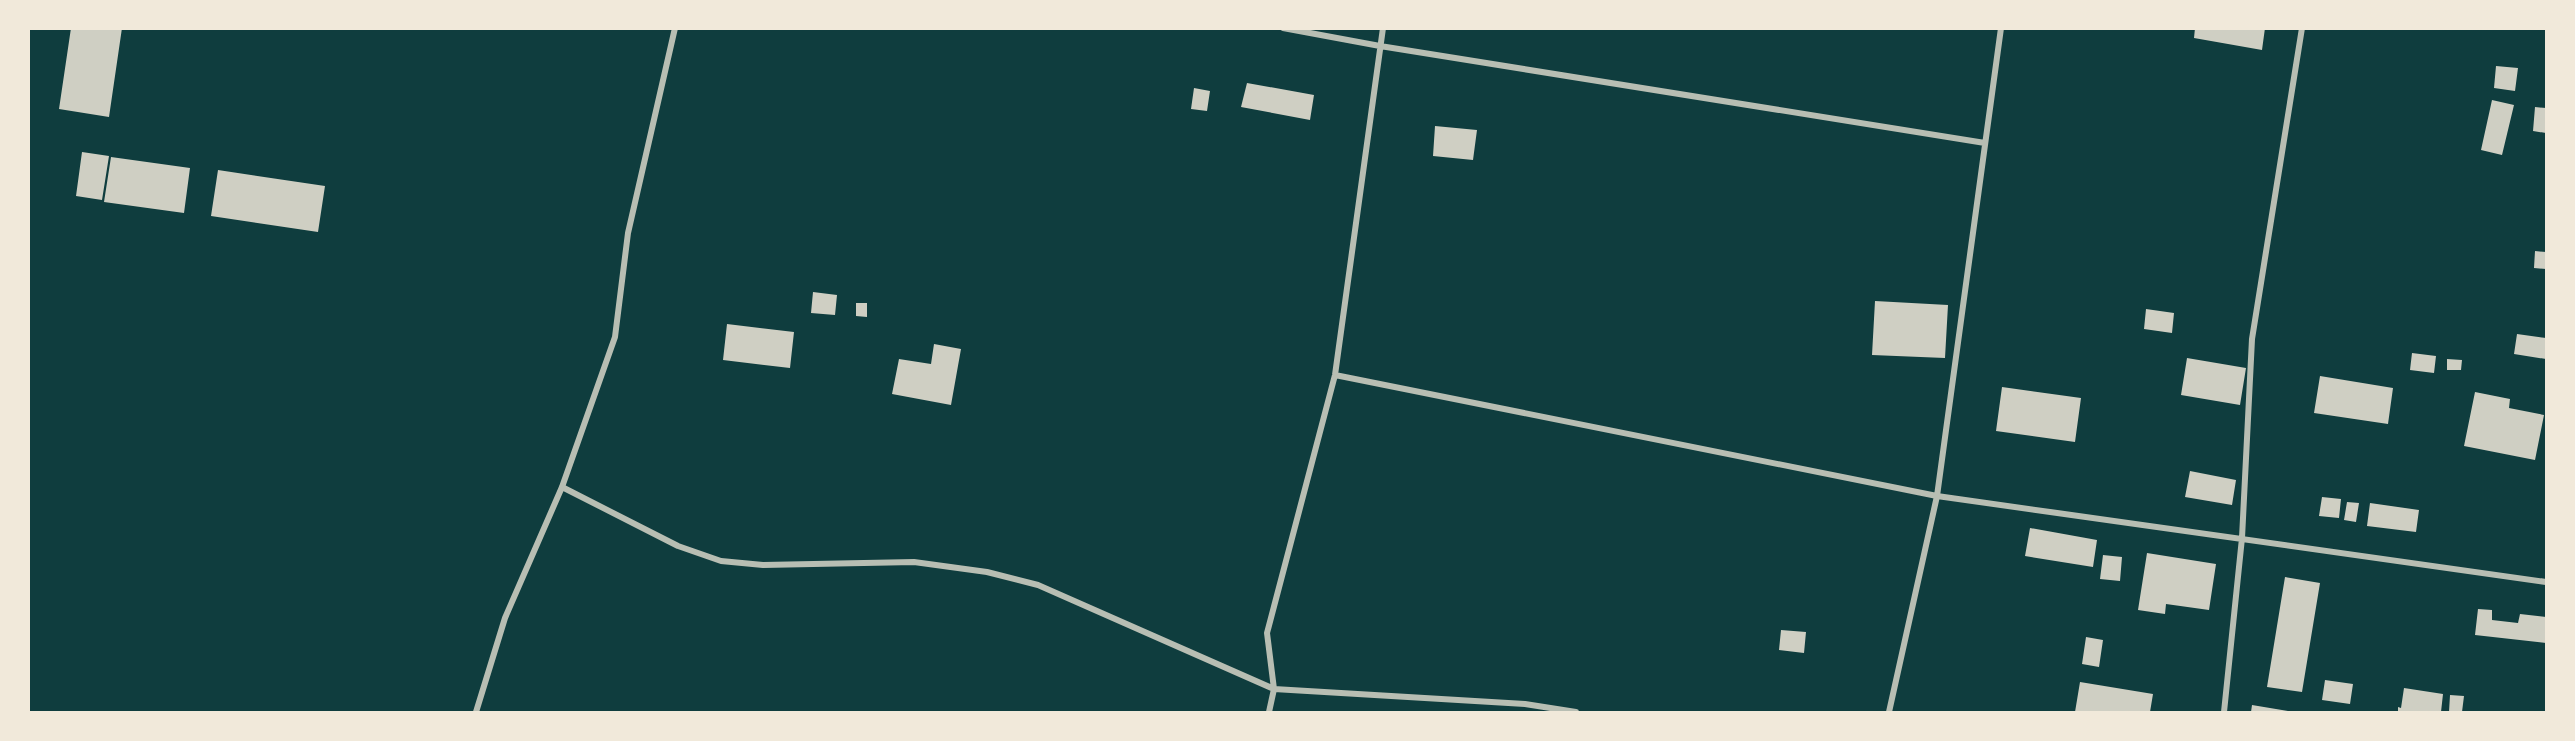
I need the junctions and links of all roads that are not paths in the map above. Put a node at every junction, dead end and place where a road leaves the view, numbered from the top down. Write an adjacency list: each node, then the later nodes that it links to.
1 (675, 28): 9 (street)
2 (1283, 28): 6 (street)
3 (1383, 28): 6 (street)
4 (2001, 28): 7 (street)
5 (2302, 28): 11 (street)
6 (1380, 46): 7 (street); 8 (street)
7 (1985, 143): 10 (street)
8 (1335, 375): 10 (street); 13 (street)
9 (562, 487): 13 (street); 14 (street)
10 (1937, 496): 11 (street); 17 (street)
11 (2242, 538): 12 (street); 18 (street)
12 (2547, 582)
13 (1274, 689): 15 (street); 16 (street)
14 (476, 712)
15 (1269, 712)
16 (1576, 712)
17 (1889, 712)
18 (2224, 712)

